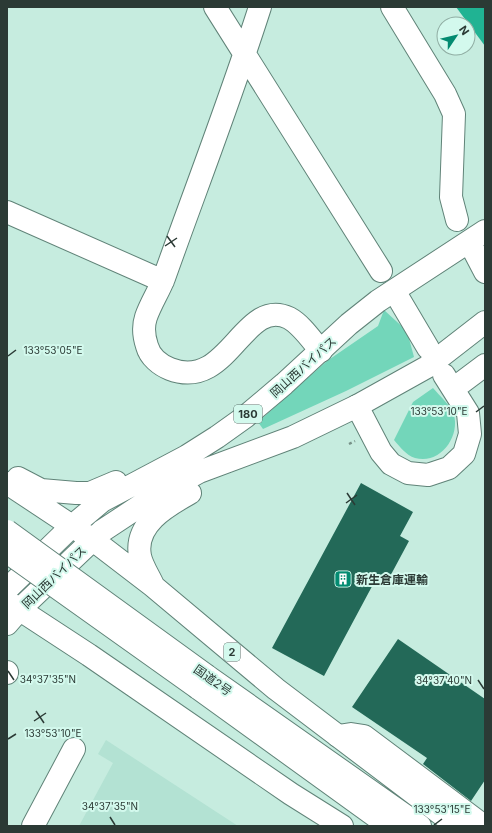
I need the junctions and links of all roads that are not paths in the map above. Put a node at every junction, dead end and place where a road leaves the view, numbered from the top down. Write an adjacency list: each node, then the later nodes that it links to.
1 (215, 7): 4 (main road)
2 (260, 7): 4 (main road)
3 (392, 7): 6 (main road)
4 (246, 54): 9 (main road); 11 (main road)
5 (7, 212): 11 (main road)
6 (457, 220)
7 (485, 231): 15 (main road, 岡山西バイパス / 180)
8 (473, 249): 10 (main road)
9 (381, 271)
10 (485, 272)
11 (163, 280): 15 (main road)
12 (399, 299): 14 (main road)
13 (485, 322): 17 (main road, 岡山西バイパス)
14 (428, 348)
15 (321, 351): 19 (main road, 岡山西バイパス / 180)
16 (485, 365): 17 (main road)
17 (356, 406): 18 (main road, 岡山西バイパス)
18 (293, 437): 24 (main road, 岡山西バイパス); 26 (main road)
19 (187, 456): 20 (main road); 22 (main road, 岡山西バイパス / 180)
20 (7, 471)
21 (7, 483): 22 (main road, 2)
22 (71, 527): 24 (main road, 2); 27 (main road, 岡山西バイパス / 180)
23 (7, 531): 29 (main road, 国道2号, bridge)
24 (93, 540): 26 (main road, 2); 28 (main road, 岡山西バイパス)
25 (7, 552): 29 (main road, 国道2号, bridge)
26 (153, 586): 30 (main road, 2)
27 (7, 589)
28 (11, 612): 34 (main road)
29 (202, 682): 35 (main road, 国道2号); 36 (main road, 国道2号)
30 (338, 736): 32 (main road, 2); 37 (main road)
31 (74, 749): 33 (main road)
32 (456, 825)
33 (33, 826)
34 (342, 826)
35 (389, 826)
36 (420, 826)
37 (484, 826)

